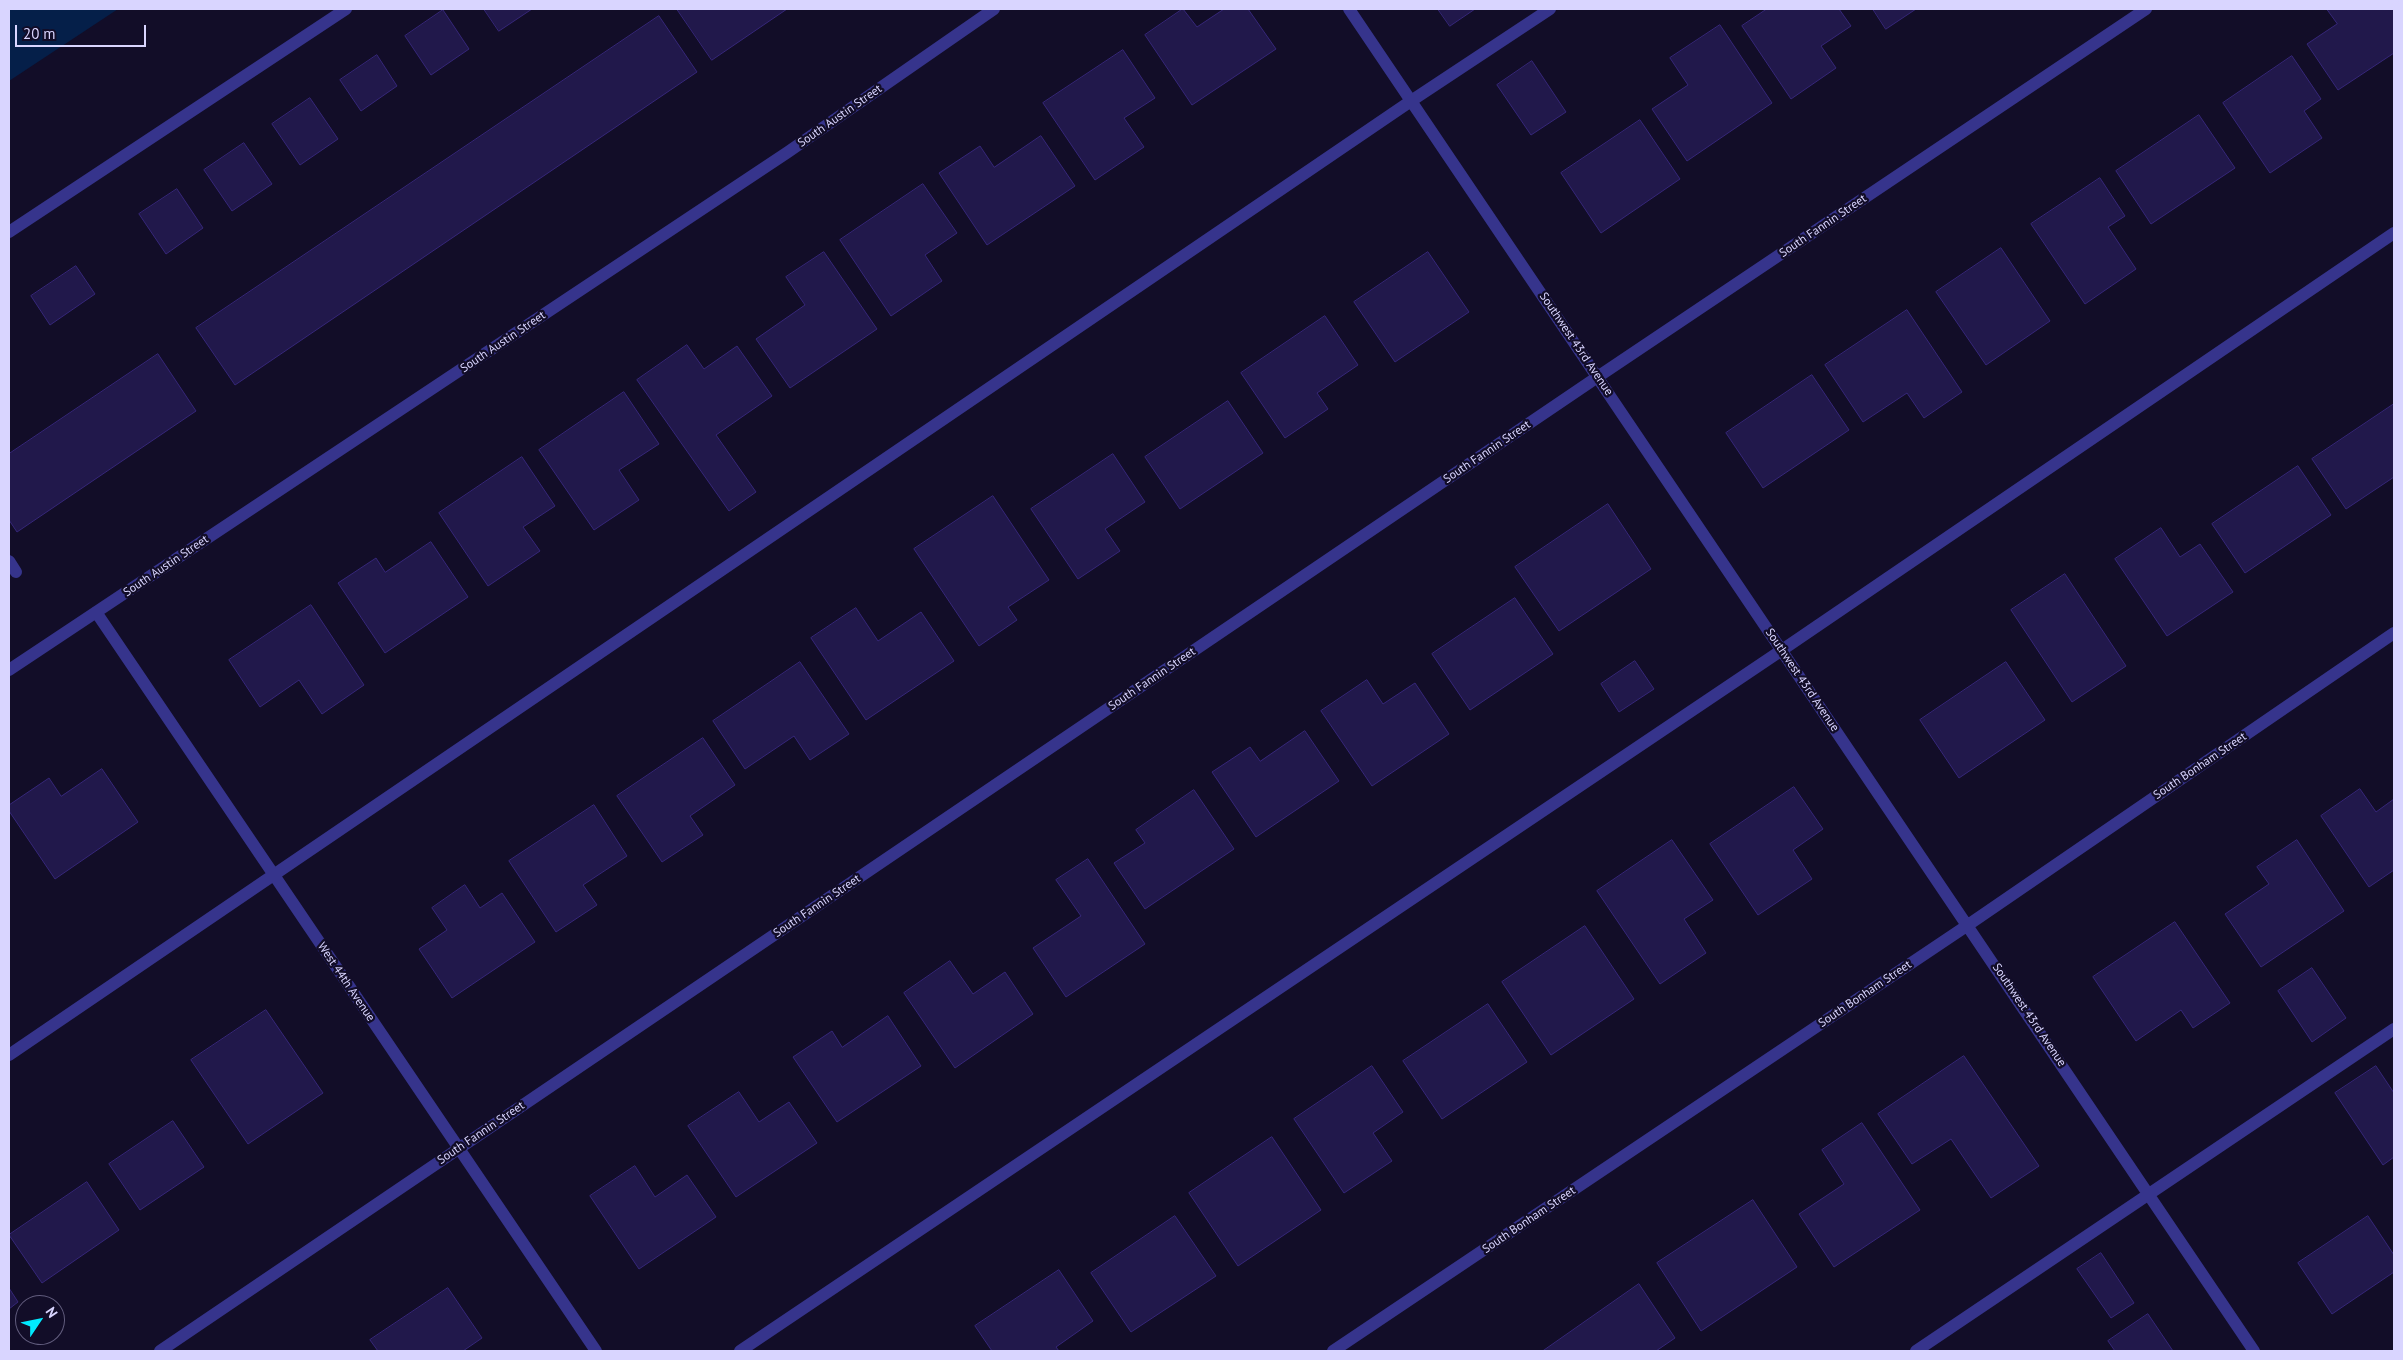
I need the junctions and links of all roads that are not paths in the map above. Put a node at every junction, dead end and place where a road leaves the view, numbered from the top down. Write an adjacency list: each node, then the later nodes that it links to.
1 (346, 9): 7 (street)
2 (994, 9): 12 (street, South Austin Street)
3 (1349, 9): 6 (street, Southwest 43rd Avenue)
4 (1550, 9): 6 (street)
5 (2146, 9): 9 (street, South Fannin Street)
6 (1411, 101): 9 (street, Southwest 43rd Avenue); 16 (street)
7 (9, 232)
8 (2394, 233): 14 (street)
9 (1599, 376): 14 (street, Southwest 43rd Avenue); 20 (street, South Fannin Street)
10 (9, 561): 11 (street)
11 (16, 572)
12 (96, 612): 15 (street, South Austin Street); 16 (street, West 44th Avenue)
13 (2394, 633): 17 (street, South Bonham Street)
14 (1782, 650): 17 (street, Southwest 43rd Avenue); 24 (street)
15 (9, 670)
16 (274, 876): 19 (street); 20 (street, West 44th Avenue)
17 (1968, 925): 21 (street, Southwest 43rd Avenue); 25 (street, South Bonham Street)
18 (2394, 1029): 21 (street)
19 (9, 1056)
20 (458, 1149): 22 (street, South Fannin Street); 23 (street, West 44th Avenue)
21 (2150, 1196): 26 (street); 27 (street, Southwest 43rd Avenue)
22 (160, 1351)
23 (596, 1351)
24 (740, 1351)
25 (1333, 1351)
26 (1916, 1351)
27 (2254, 1351)

